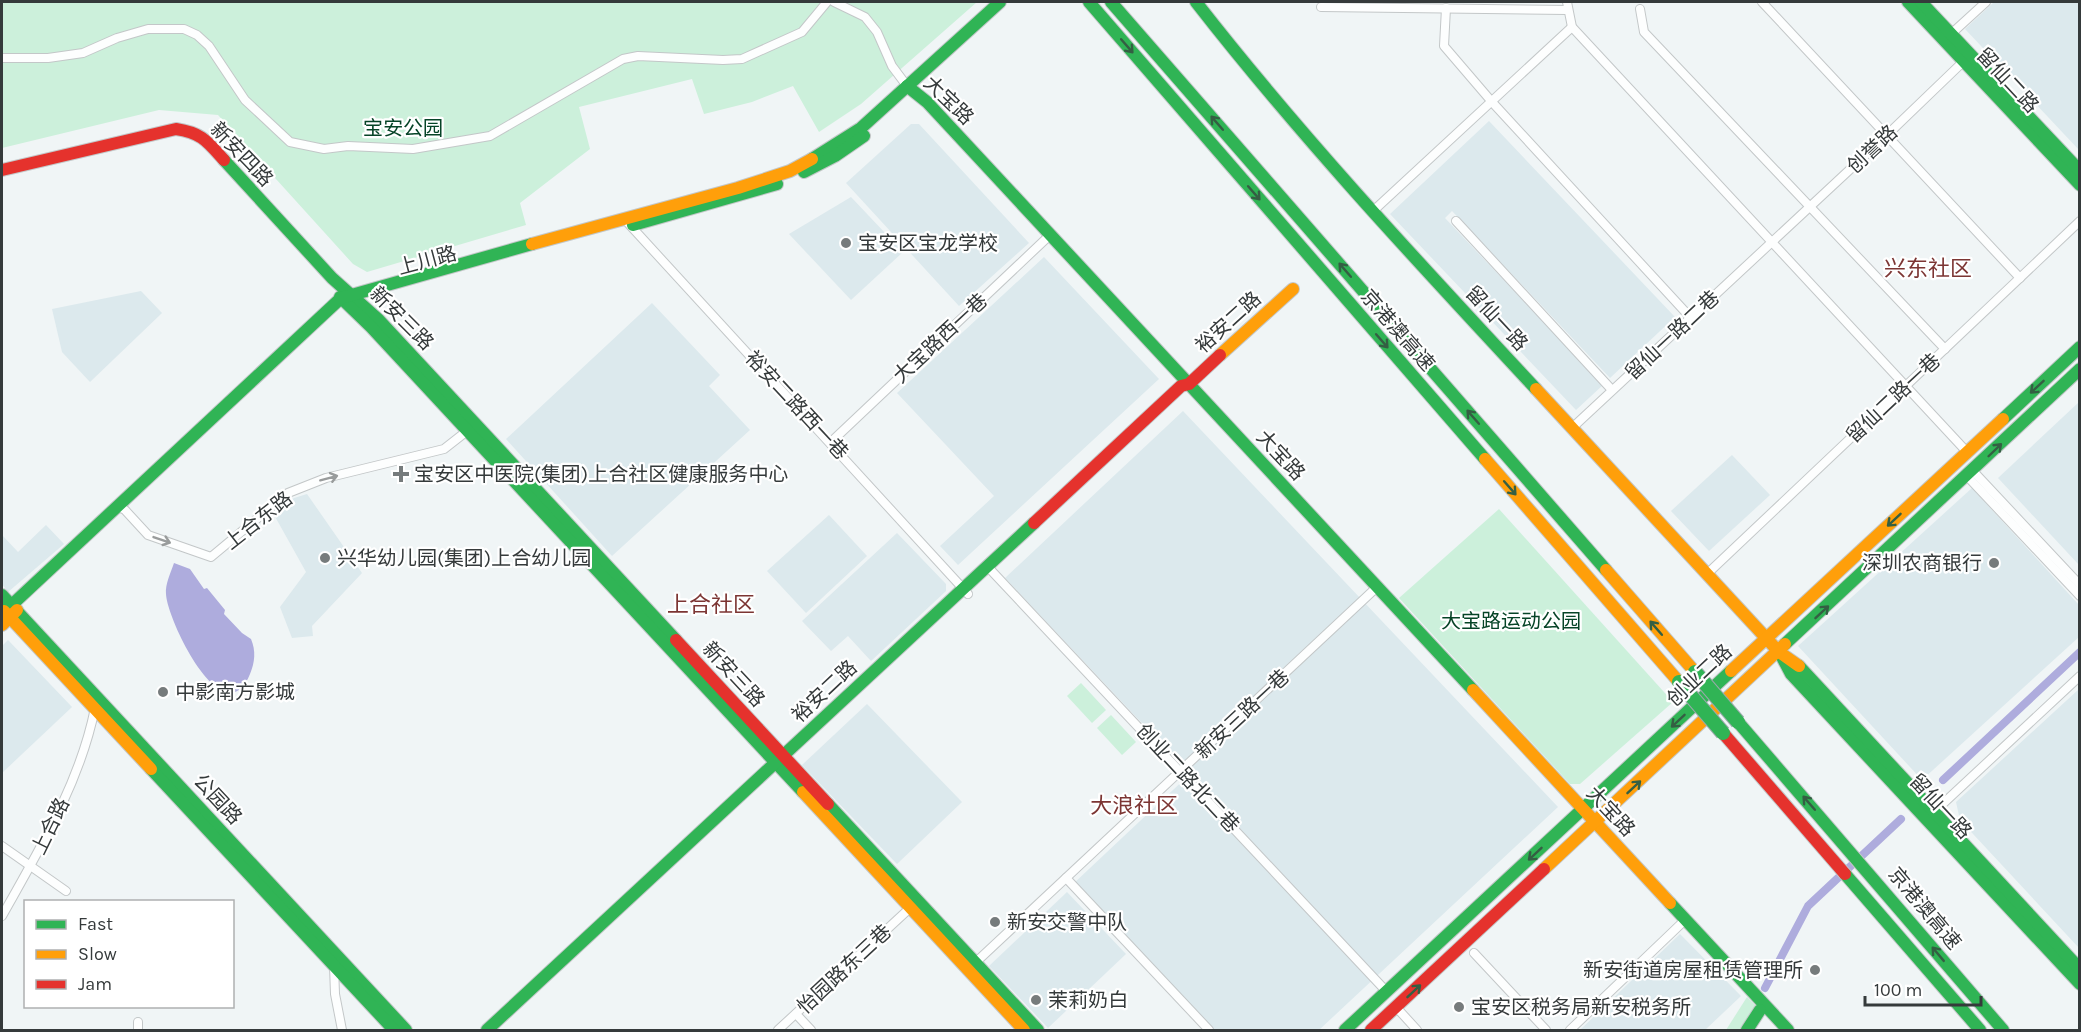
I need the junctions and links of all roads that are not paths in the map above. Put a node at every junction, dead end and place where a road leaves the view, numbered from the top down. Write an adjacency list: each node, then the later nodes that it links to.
1 (827, 2): 17 (street)
2 (834, 2): 19 (street)
3 (1000, 2): 19 (main road, 上川路)
4 (1089, 2): 101 (main road, 京港澳高速, one-way to 101, bridge)
5 (1111, 2): 102 (main road, 京港澳高速, one-way to 5, bridge)
6 (1197, 2): 27 (main road, 留仙一路)
7 (1762, 2): 21 (street)
8 (1908, 2): 18 (main road, 留仙二路)
9 (1921, 2): 16 (main road, 留仙二路)
10 (1986, 2): 16 (street)
11 (1567, 6): 13 (street); 15 (street)
12 (1321, 7): 13 (street)
13 (1446, 8): 20 (street)
14 (1640, 9): 26 (street)
15 (1572, 27): 20 (street); 32 (street)
16 (1951, 34): 18 (main road, 留仙二路)
17 (2, 58)
18 (1967, 58): 21 (street, 创誉路); 23 (main road, 留仙二路); 25 (main road, 留仙二路)
19 (907, 86): 30 (main road, 上川路); 31 (main road, 大宝路)
20 (1492, 102): 27 (street); 36 (street)
21 (1887, 135): 26 (street, 创誉路); 33 (street)
22 (2, 170): 35 (main road, 新安四路)
23 (2079, 171)
24 (2, 179): 35 (main road, 新安四路)
25 (2079, 186)
26 (1810, 207): 32 (street, 创誉路); 38 (street)
27 (1372, 212): 43 (main road, 留仙一路)
28 (1456, 221): 42 (street)
29 (2079, 221): 33 (street, 留仙二路一巷)
30 (627, 222): 35 (main road, 上川路); 45 (street, 裕安二路西一巷)
31 (1048, 237): 41 (main road, 大宝路); 45 (street, 大宝路西一巷)
32 (1772, 242): 36 (street, 留仙一路二巷); 40 (street)
33 (2020, 278): 38 (street, 留仙二路一巷)
34 (1293, 289): 41 (main road, 裕安二路)
35 (348, 299): 44 (main road, 新安三路); 48 (main road, 上川路); 62 (main road, 新安三路)
36 (1690, 317): 42 (street, 留仙一路二巷)
37 (2079, 347): 46 (main road, 创业二路, one-way to 46)
38 (1945, 349): 40 (street, 留仙二路一巷)
39 (2079, 369): 47 (main road, 创业二路, one-way to 39)
40 (1907, 386): 46 (street); 50 (street, 留仙二路一巷)
41 (1185, 387): 49 (main road, 裕安二路); 52 (main road, 大宝路)
42 (1612, 390): 43 (street, 留仙一路二巷)
43 (1572, 428): 50 (main road, 留仙一路)
44 (462, 435): 48 (street, 上合东路, one-way to 44); 62 (main road, 新安三路)
45 (831, 442): 53 (street, 裕安二路西一巷)
46 (1968, 452): 56 (main road, 创业二路, one-way to 56)
47 (1970, 474): 51 (street); 54 (street); 57 (main road, 创业二路, one-way to 47)
48 (121, 508): 55 (main road, 上川路)
49 (990, 568): 53 (main road, 裕安二路); 63 (street, 创业二路北二巷)
50 (1707, 574): 56 (main road, 留仙一路)
51 (2079, 585)
52 (1374, 590): 63 (street, 新安三路一巷); 64 (main road, 大宝路)
53 (966, 591): 62 (main road, 裕安二路)
54 (2079, 596)
55 (6, 611): 59 (main road, 公园路); 85 (main road, 公园路)
56 (1766, 638): 57 (main road, 留仙一路); 64 (main road, 创业二路, one-way to 64)
57 (1779, 652): 65 (main road, 留仙一路); 66 (main road, 创业二路, one-way to 57); 78 (main road, 留仙一路)
58 (2079, 676): 65 (street)
59 (95, 708): 60 (main road, 公园路); 61 (street, 上合路)
60 (109, 723): 61 (street); 76 (main road, 公园路)
61 (90, 732): 68 (street, 上合路)
62 (782, 762): 71 (main road, 新安三路); 75 (main road, 新安三路); 86 (main road, 裕安二路); 87 (main road, 裕安二路)
63 (1181, 770): 69 (street, 新安三路一巷); 79 (street, 创业二路北二巷)
64 (1580, 812): 66 (main road, 大宝路); 79 (main road, 创业二路, one-way to 79)
65 (1934, 812): 77 (main road, 留仙一路)
66 (1593, 826): 73 (main road, 大宝路); 80 (main road, 创业二路, one-way to 66)
67 (2, 846): 68 (street)
68 (30, 866): 70 (street); 72 (street, 上合路)
69 (1066, 878): 75 (street, 新安三路一巷); 92 (street)
70 (66, 891)
71 (910, 908): 82 (street, 怡园路东三巷); 90 (main road, 新安三路)
72 (2, 916)
73 (1683, 922): 81 (main road, 大宝路); 97 (street); 100 (main road, 大宝路)
74 (1474, 953): 96 (street)
75 (975, 963): 91 (main road, 新安三路)
76 (334, 966): 83 (street); 84 (main road, 公园路)
77 (2079, 969)
78 (2079, 984)
79 (1387, 992): 93 (main road, 创业二路)
80 (1396, 1007): 94 (main road, 创业二路); 95 (street)
81 (1760, 1010): 98 (main road); 99 (main road, 大宝路)
82 (796, 1014): 88 (street, 怡园路东三巷); 89 (street)
83 (342, 1030)
84 (394, 1030)
85 (406, 1030)
86 (487, 1030)
87 (498, 1030)
88 (778, 1030)
89 (811, 1030)
90 (1024, 1030)
91 (1038, 1030)
92 (1209, 1030)
93 (1345, 1030)
94 (1371, 1030)
95 (1417, 1030)
96 (1546, 1030)
97 (1570, 1030)
98 (1747, 1030)
99 (1779, 1030)
100 (1788, 1030)
101 (1980, 1030)
102 (2003, 1030)

